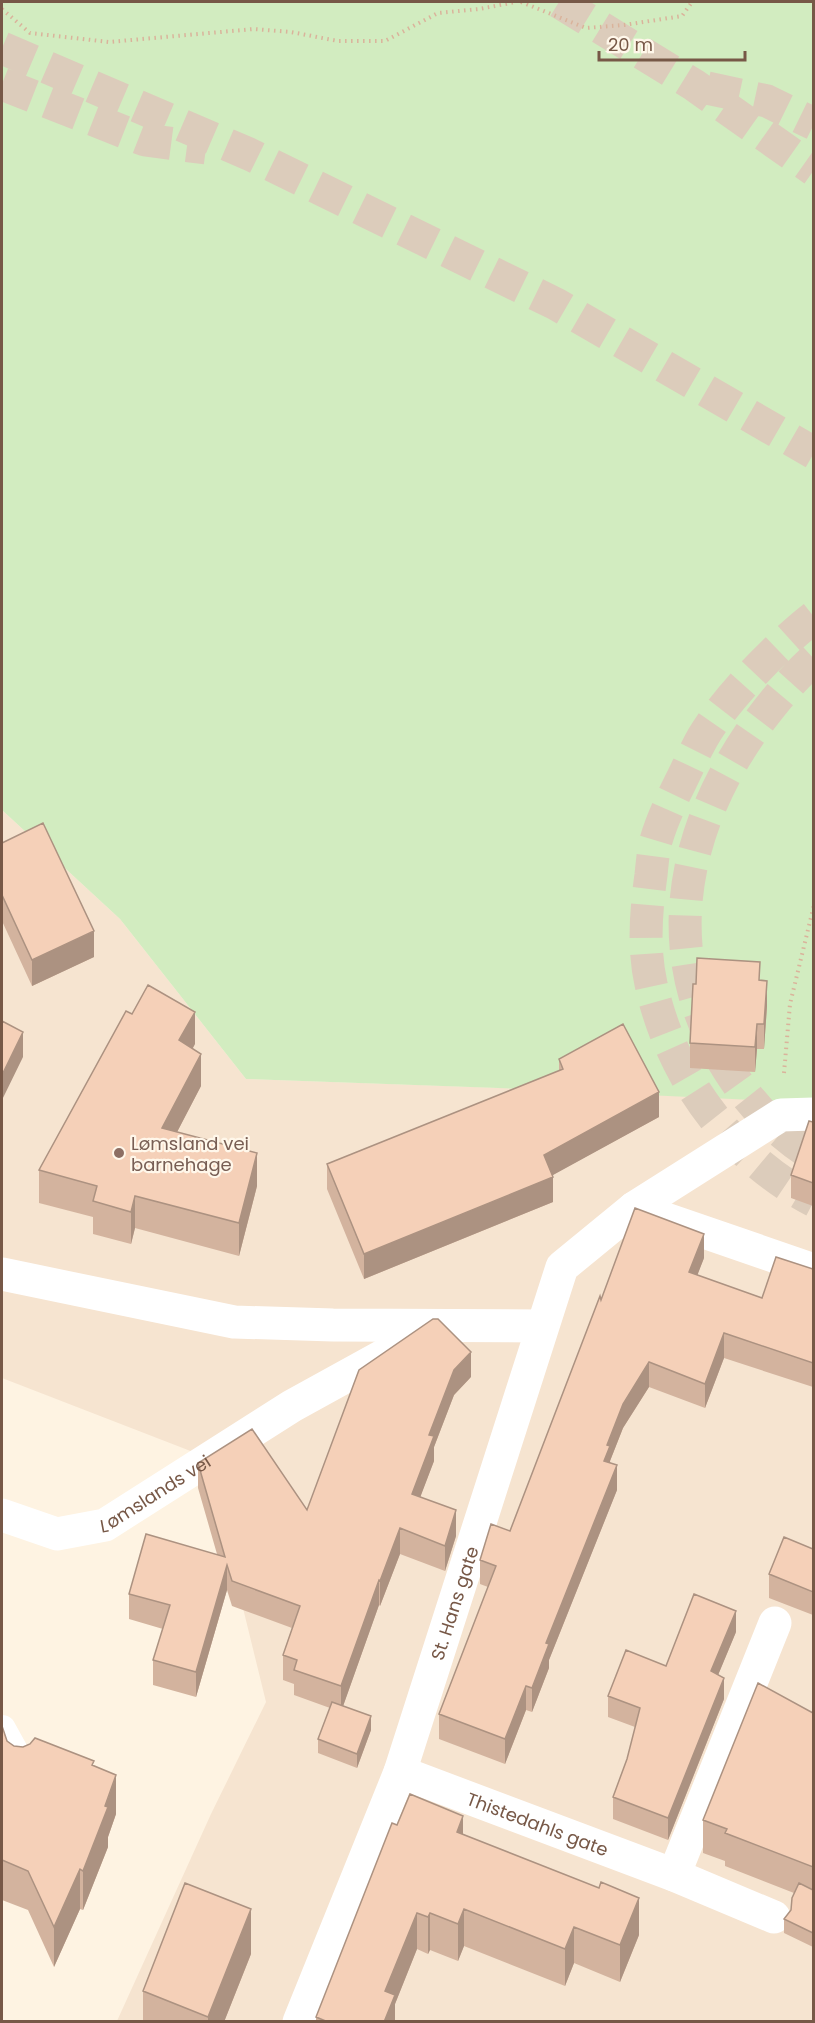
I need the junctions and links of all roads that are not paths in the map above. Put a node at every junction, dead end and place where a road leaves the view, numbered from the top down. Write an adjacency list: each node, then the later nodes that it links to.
1 (813, 1113): 2 (street, St. Hans gate)
2 (634, 1208): 3 (street); 6 (street, St. Hans gate)
3 (813, 1270)
4 (2, 1274): 5 (street)
5 (417, 1325): 6 (street); 7 (street, Lømslands vei)
6 (542, 1326): 11 (street, St. Hans gate)
7 (2, 1515)
8 (775, 1623): 12 (street)
9 (2, 1729): 10 (lane)
10 (20, 1771)
11 (400, 1772): 12 (street, Thistedahls gate); 14 (street, St. Hans gate)
12 (674, 1875): 13 (street, Thistedahls gate)
13 (774, 1917)
14 (299, 2022)

